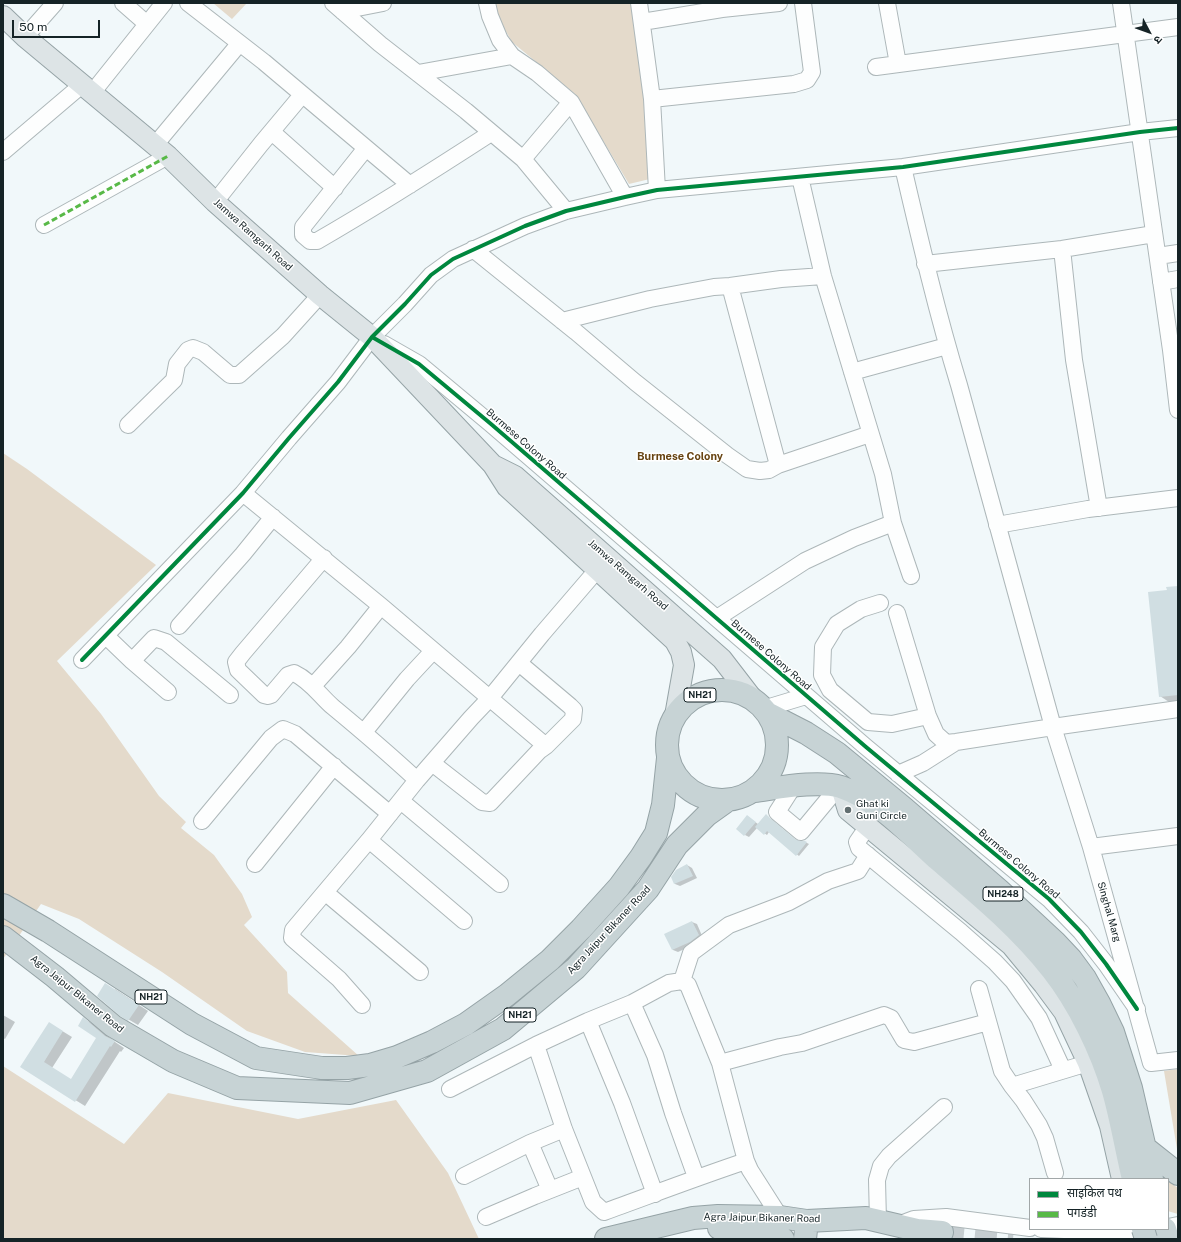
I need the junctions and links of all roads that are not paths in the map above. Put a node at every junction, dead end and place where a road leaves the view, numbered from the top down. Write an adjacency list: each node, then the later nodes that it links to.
1 (55, 3): 19 (street)
2 (123, 3): 16 (street)
3 (164, 3): 16 (street)
4 (188, 3): 20 (street)
5 (383, 3): 13 (street)
6 (488, 3): 21 (street)
7 (639, 3): 15 (street)
8 (779, 3): 12 (street)
9 (803, 3): 27 (street)
10 (887, 3): 22 (street)
11 (1121, 3): 18 (street)
12 (722, 6): 15 (street)
13 (338, 7): 24 (street)
14 (3, 16): 19 (main road, Jamwa Ramgarh Road)
15 (642, 22): 27 (street)
16 (147, 24): 25 (street)
17 (1178, 27): 18 (street)
18 (1125, 33): 22 (street); 31 (street)
19 (26, 37): 25 (main road, Jamwa Ramgarh Road)
20 (239, 44): 26 (street); 34 (street)
21 (512, 56): 24 (street); 28 (street)
22 (898, 64): 23 (street)
23 (876, 67)
24 (418, 73): 32 (street)
25 (87, 88): 34 (main road, Jamwa Ramgarh Road); 35 (street)
26 (302, 95): 30 (street); 33 (street)
27 (652, 99): 41 (street)
28 (571, 102): 36 (street); 42 (street)
29 (1178, 128): 31 (street)
30 (272, 132): 40 (street); 43 (street)
31 (1140, 132): 37 (street); 46 (street)
32 (491, 133): 36 (street); 39 (street)
33 (366, 148): 39 (street); 40 (street)
34 (161, 151): 43 (main road, Jamwa Ramgarh Road); 45 (street)
35 (3, 152)
36 (523, 159): 44 (street)
37 (902, 167): 38 (street); 51 (street, Singhal Marg)
38 (800, 177): 41 (street); 52 (street)
39 (410, 186): 40 (street)
40 (335, 188)
41 (657, 190): 42 (street)
42 (625, 197): 44 (street)
43 (215, 202): 56 (main road, Jamwa Ramgarh Road)
44 (566, 211): 47 (street)
45 (44, 225)
46 (1154, 234): 48 (street); 50 (street)
47 (473, 249): 57 (street); 58 (street)
48 (1062, 249): 51 (street); 68 (street)
49 (1178, 253): 50 (street)
50 (1158, 256): 54 (street)
51 (925, 264): 59 (street, Singhal Marg)
52 (823, 276): 55 (street); 60 (street)
53 (1178, 279): 54 (street)
54 (1161, 282): 61 (street)
55 (730, 286): 57 (street); 65 (street)
56 (320, 295): 58 (main road, Jamwa Ramgarh Road); 62 (street)
57 (562, 321): 65 (street)
58 (372, 337): 64 (main road, Jamwa Ramgarh Road); 66 (street); 78 (street, Burmese Colony Road)
59 (947, 346): 60 (street); 71 (street, Singhal Marg)
60 (852, 372): 63 (street)
61 (1178, 410)
62 (128, 425)
63 (870, 434): 65 (street); 70 (street)
64 (493, 465): 73 (main road, Jamwa Ramgarh Road); 90 (main road, Jamwa Ramgarh Road)
65 (778, 465)
66 (243, 493): 69 (street); 80 (street)
67 (1178, 498): 68 (street)
68 (1099, 508): 71 (street)
69 (272, 517): 72 (street); 79 (street)
70 (893, 522): 74 (street); 78 (street)
71 (997, 525): 94 (street, Singhal Marg)
72 (324, 558): 76 (street); 85 (street)
73 (597, 570): 84 (street); 92 (main road, Jamwa Ramgarh Road)
74 (911, 576)
75 (880, 603): 93 (street)
76 (381, 606): 81 (street); 85 (street)
77 (897, 613): 93 (street)
78 (717, 618): 88 (street, Burmese Colony Road)
79 (179, 626)
80 (106, 636): 82 (street); 83 (street)
81 (433, 651): 89 (street); 95 (street)
82 (82, 660)
83 (132, 661): 86 (street); 87 (street)
84 (518, 663): 89 (street); 97 (street)
85 (313, 686): 95 (street)
86 (168, 692)
87 (230, 695)
88 (806, 696): 90 (street); 101 (street, Burmese Colony Road)
89 (490, 698): 97 (street); 99 (street)
90 (761, 707): 92 (highway, NH21); 105 (highway, NH21); 139 (highway, Jamwa Ramgarh Road / NH248)
91 (1178, 709): 94 (street)
92 (675, 716): 98 (highway, NH21)
93 (928, 716): 96 (street)
94 (1053, 727): 96 (street); 113 (street, Singhal Marg)
95 (364, 732): 102 (street)
96 (956, 742): 101 (street)
97 (546, 746): 99 (street)
98 (668, 758): 106 (highway, NH21); 118 (highway, Agra Jaipur Bikaner Road / NH21)
99 (432, 764): 102 (street)
100 (334, 766): 108 (street); 109 (street); 115 (street)
101 (898, 774): 126 (street, Burmese Colony Road)
102 (417, 780): 107 (street)
103 (793, 787): 104 (highway, NH248); 104 (street); 105 (highway, NH248)
104 (841, 787): 110 (main road); 147 (highway, NH248)
105 (754, 791): 106 (highway, NH21)
106 (728, 800): 120 (highway, Agra Jaipur Bikaner Road / NH21)
107 (401, 801): 108 (street); 116 (street)
108 (390, 814): 112 (street)
109 (202, 821)
110 (868, 826): 114 (street); 132 (main road)
111 (1178, 836): 113 (street)
112 (370, 840): 117 (street); 119 (street)
113 (1091, 847): 126 (street, Singhal Marg)
114 (868, 855): 122 (street); 133 (street)
115 (255, 864)
116 (500, 884)
117 (326, 893): 121 (street); 125 (street)
118 (3, 905)
119 (464, 920)
120 (3, 937)
121 (420, 972)
122 (682, 981): 124 (street); 131 (street)
123 (979, 989): 128 (street)
124 (632, 1003): 127 (street); 144 (street)
125 (362, 1005)
126 (1137, 1009): 130 (street, Singhal Marg)
127 (588, 1021): 129 (street); 150 (street)
128 (988, 1022): 131 (street); 134 (street)
129 (536, 1045): 135 (street); 137 (street)
130 (1178, 1060)
131 (720, 1063): 140 (street)
132 (1088, 1063): 133 (street); 146 (main road)
133 (1063, 1070): 134 (street)
134 (1012, 1086): 141 (street)
135 (450, 1089)
136 (944, 1107): 154 (street)
137 (564, 1129): 138 (street); 145 (street)
138 (530, 1143): 143 (street); 149 (street)
139 (1144, 1147): 142 (highway); 148 (highway, NH248)
140 (746, 1161): 144 (street); 152 (street)
141 (1055, 1173)
142 (1178, 1174)
143 (464, 1176)
144 (696, 1177): 150 (street)
145 (583, 1178): 149 (street); 150 (street)
146 (1122, 1178)
147 (1133, 1178)
148 (1152, 1178)
149 (550, 1190): 151 (street)
150 (655, 1194)
151 (486, 1217)
152 (780, 1217): 153 (highway, Agra Jaipur Bikaner Road); 156 (highway, Agra Jaipur Bikaner Road)
153 (740, 1224): 161 (highway, Agra Jaipur Bikaner Road); 162 (highway, Agra Jaipur Bikaner Road); 163 (highway, Agra Jaipur Bikaner Road)
154 (887, 1224): 155 (street); 156 (highway, Agra Jaipur Bikaner Road); 159 (highway, Agra Jaipur Bikaner Road)
155 (1029, 1228)
156 (806, 1230)
157 (1060, 1230): 160 (street)
158 (1152, 1230): 160 (street)
159 (942, 1232)
160 (1138, 1234)
161 (606, 1239)
162 (652, 1239)
163 (783, 1239)

